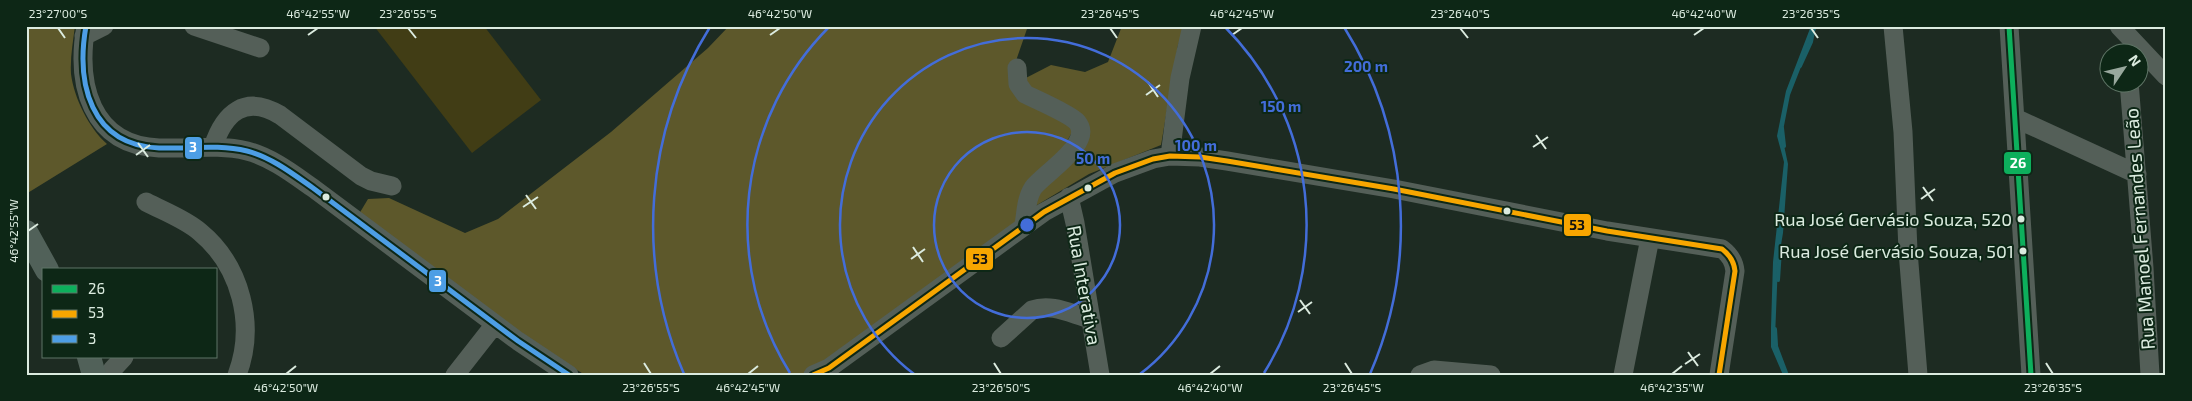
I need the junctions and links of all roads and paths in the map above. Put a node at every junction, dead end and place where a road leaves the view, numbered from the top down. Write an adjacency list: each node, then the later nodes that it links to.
1 (104, 26): 7 (street)
2 (194, 26): 9 (street)
3 (1192, 26): 15 (street)
4 (1893, 26): 40 (street)
5 (2009, 26): 13 (street)
6 (2124, 29): 8 (street); 11 (street)
7 (85, 31): 14 (street)
8 (2126, 42)
9 (260, 48)
10 (1017, 68): 20 (street)
11 (2166, 76)
12 (2130, 92): 16 (street, Rua Manoel Fernandes Leão)
13 (2015, 118): 16 (street); 41 (street)
14 (213, 147): 17 (street); 25 (street)
15 (1170, 156): 18 (street); 22 (street)
16 (2137, 174): 30 (street, Rua Manoel Fernandes Leão)
17 (392, 186)
18 (1069, 196): 20 (street); 24 (street, Rua Interativa)
19 (146, 202): 31 (street)
20 (1024, 225): 34 (street)
21 (26, 232): 23 (main road)
22 (1650, 238): 38 (street); 39 (street)
23 (46, 268)
24 (1091, 319): 26 (street); 35 (street, Rua Interativa)
25 (495, 324): 32 (street); 33 (street)
26 (1001, 338)
27 (2166, 355): 30 (street)
28 (91, 358): 29 (main road)
29 (110, 367)
30 (2150, 373)
31 (237, 375)
32 (455, 375)
33 (569, 375)
34 (813, 375)
35 (1100, 375)
36 (1420, 375): 37 (street)
37 (1492, 375)
38 (1623, 375)
39 (1719, 375)
40 (1918, 375)
41 (2031, 375)

